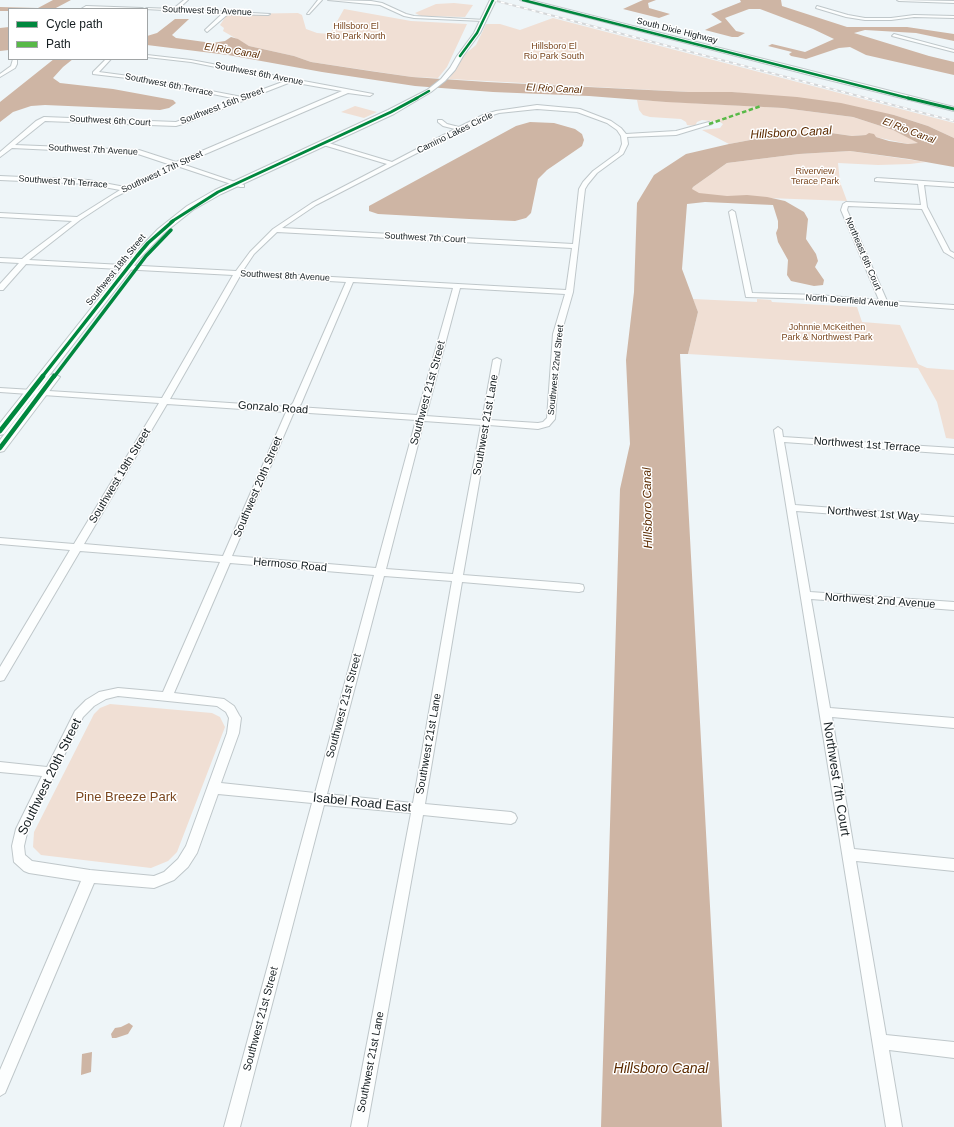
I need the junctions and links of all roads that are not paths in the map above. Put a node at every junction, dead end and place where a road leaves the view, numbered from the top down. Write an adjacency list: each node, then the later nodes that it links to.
1 (186, 0): 11 (street)
2 (320, 0): 15 (street)
3 (330, 0): 18 (street)
4 (492, 0): 20 (main road, Southwest 18th Street)
5 (523, 0): 28 (main road, South Dixie Highway)
6 (899, 0): 7 (street)
7 (954, 2)
8 (817, 7): 19 (street)
9 (148, 9): 10 (street, Southwest 5th Avenue)
10 (156, 9): 11 (street, Southwest 5th Avenue); 14 (street)
11 (174, 10): 13 (street, Southwest 5th Avenue)
12 (951, 11): 19 (street)
13 (227, 12): 17 (street, Southwest 5th Avenue); 21 (street)
14 (152, 13)
15 (308, 13)
16 (479, 13): 20 (main road, Southwest 18th Street)
17 (268, 14)
18 (397, 14): 20 (street); 20 (street)
19 (954, 16)
20 (479, 21): 40 (main road, Southwest 18th Street)
21 (207, 30)
22 (894, 35): 23 (street)
23 (954, 51)
24 (148, 56): 29 (street, Southwest 6th Avenue)
25 (15, 60): 27 (street)
26 (108, 60): 32 (street, Southwest 6th Terrace)
27 (0, 76)
28 (827, 78): 33 (main road, South Dixie Highway); 34 (main road, South Dixie Highway)
29 (291, 80): 30 (street, Southwest 6th Avenue); 32 (street, Southwest 16th Street)
30 (347, 91): 31 (street, Southwest 6th Avenue); 43 (street, Southwest 17th Street)
31 (370, 94)
32 (242, 99): 36 (street, Southwest 16th Street)
33 (954, 109)
34 (954, 112)
35 (440, 121): 38 (street)
36 (176, 124): 41 (street, Southwest 6th Court)
37 (709, 124): 39 (street)
38 (460, 129): 39 (street, Camino Lakes Circle); 44 (street, Camino Lakes Circle)
39 (624, 136): 56 (street)
40 (325, 144): 44 (street); 48 (main road, Southwest 18th Street)
41 (10, 146): 42 (street); 43 (street, Southwest 7th Avenue)
42 (0, 155)
43 (178, 164): 48 (street, Southwest 7th Avenue); 50 (street, Southwest 17th Street)
44 (393, 164): 55 (street, Camino Lakes Circle)
45 (0, 178): 50 (street, Southwest 7th Terrace)
46 (877, 180): 47 (street)
47 (921, 182): 49 (street); 51 (street)
48 (239, 185): 60 (main road, Southwest 18th Street)
49 (954, 185)
50 (126, 189): 54 (street, Southwest 17th Street)
51 (924, 207): 57 (street); 66 (street, Northeast 6th Court)
52 (732, 212): 66 (street, North Deerfield Avenue)
53 (0, 215): 54 (street)
54 (78, 219): 59 (street, Southwest 17th Street)
55 (275, 230): 56 (street, Southwest 7th Court); 61 (street, Camino Lakes Circle)
56 (576, 246): 65 (street)
57 (953, 256)
58 (0, 260): 59 (street, Southwest 8th Avenue)
59 (24, 262): 60 (street, Southwest 8th Avenue); 64 (street, Southwest 17th Street)
60 (133, 267): 61 (street, Southwest 8th Avenue); 70 (main road, Southwest 18th Street); 71 (main road, Southwest 18th Street)
61 (238, 274): 62 (street, Southwest 8th Avenue); 72 (street, Southwest 19th Street)
62 (350, 280): 63 (street, Southwest 8th Avenue); 73 (street, Southwest 20th Street)
63 (457, 286): 65 (street, Southwest 8th Avenue); 74 (street, Southwest 21st Street)
64 (0, 288)
65 (569, 292): 76 (street, Southwest 22nd Street)
66 (884, 304): 67 (street, North Deerfield Avenue)
67 (954, 307)
68 (497, 360): 75 (street, Southwest 21st Lane)
69 (0, 390): 70 (street, Gonzalo Road)
70 (30, 392): 71 (street, Gonzalo Road); 77 (main road, Southwest 18th Street)
71 (42, 393): 72 (street, Gonzalo Road); 79 (main road, Southwest 18th Street)
72 (164, 402): 73 (street, Gonzalo Road); 84 (street, Southwest 19th Street)
73 (291, 410): 74 (street, Gonzalo Road); 85 (street, Southwest 20th Street)
74 (421, 418): 75 (street, Gonzalo Road); 86 (street, Southwest 21st Street)
75 (487, 422): 76 (street, Gonzalo Road); 87 (street, Southwest 21st Lane)
76 (546, 424)
77 (0, 431)
78 (779, 435): 80 (street, Northwest 1st Terrace); 81 (street, Northwest 7th Court)
79 (0, 448)
80 (954, 451)
81 (792, 508): 82 (street, Northwest 1st Way); 89 (street, Northwest 7th Court)
82 (954, 520)
83 (0, 541): 84 (street, Hermoso Road)
84 (77, 548): 85 (street, Hermoso Road); 91 (street, Southwest 19th Street)
85 (226, 560): 86 (street, Hermoso Road); 92 (street, Southwest 20th Street)
86 (380, 572): 87 (street, Hermoso Road); 98 (street, Southwest 21st Street)
87 (457, 579): 88 (street, Hermoso Road); 99 (street, Southwest 21st Lane)
88 (579, 588)
89 (806, 595): 90 (street, Northwest 2nd Avenue); 93 (street, Northwest 7th Court)
90 (954, 606)
91 (0, 677)
92 (167, 696): 96 (street, Southwest 20th Street); 97 (street, Southwest 20th Street)
93 (825, 712): 94 (street); 101 (street, Northwest 7th Court)
94 (954, 723)
95 (0, 767): 96 (street)
96 (50, 772): 103 (street, Southwest 20th Street)
97 (214, 788): 98 (street, Isabel Road East); 103 (street, Southwest 20th Street)
98 (320, 799): 99 (street, Isabel Road East); 107 (street, Southwest 21st Street)
99 (418, 809): 100 (street, Isabel Road East); 108 (street, Southwest 21st Lane)
100 (510, 818)
101 (848, 854): 102 (street); 104 (street, Northwest 7th Court)
102 (954, 865)
103 (90, 876): 106 (street)
104 (880, 1042): 105 (street); 109 (street, Northwest 7th Court)
105 (954, 1050)
106 (0, 1088)
107 (232, 1127)
108 (358, 1127)
109 (894, 1127)

